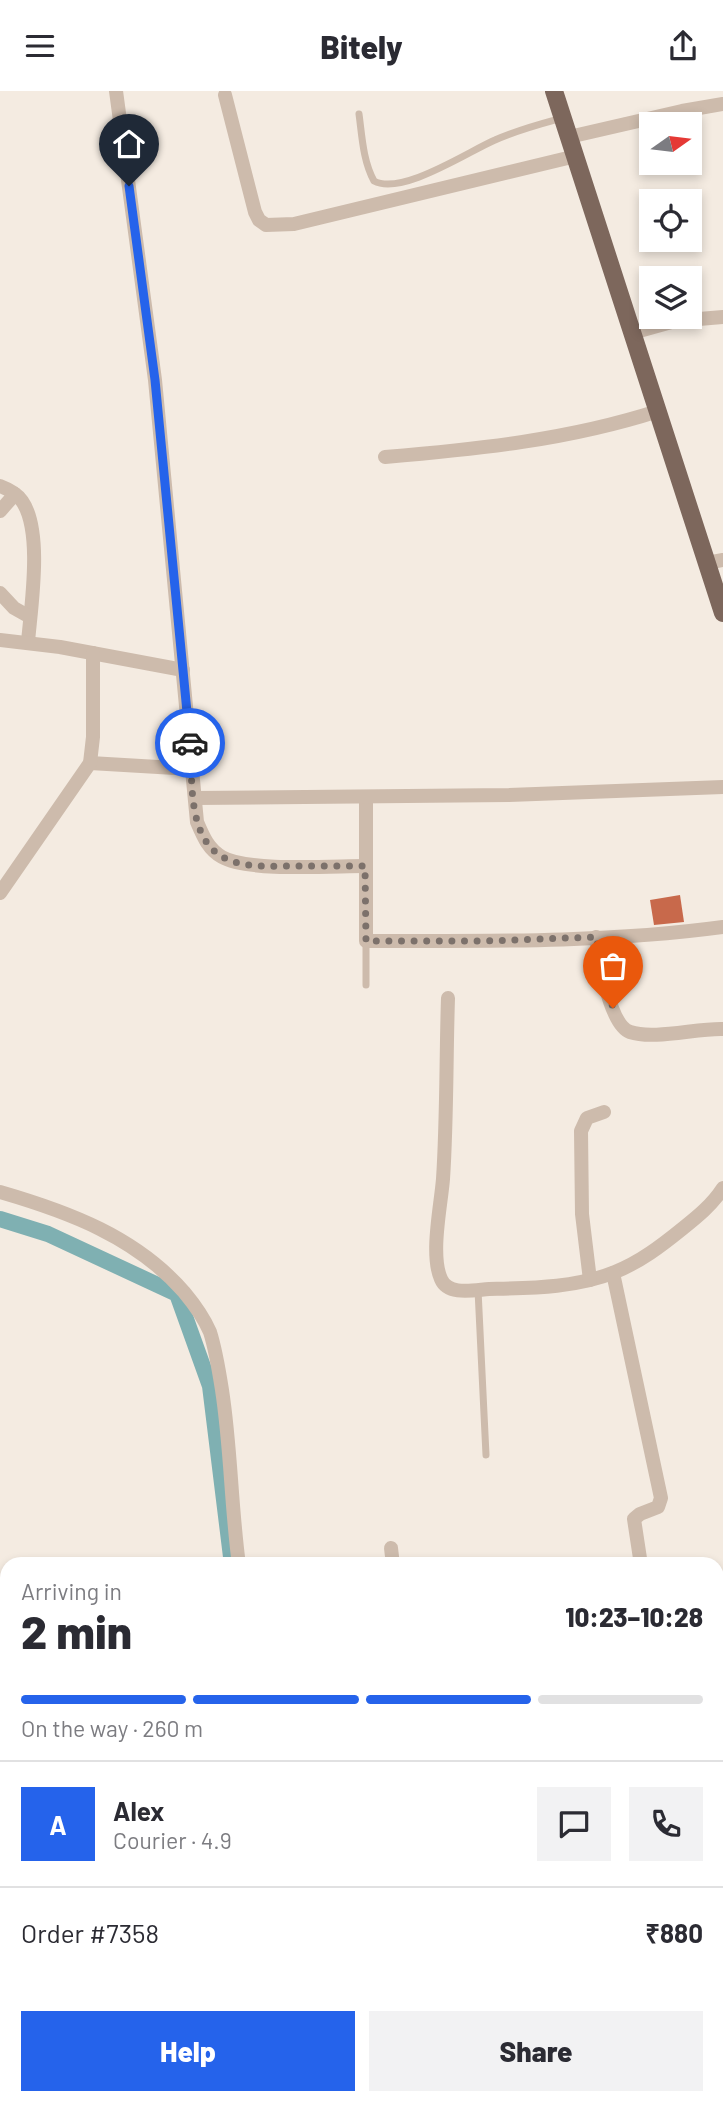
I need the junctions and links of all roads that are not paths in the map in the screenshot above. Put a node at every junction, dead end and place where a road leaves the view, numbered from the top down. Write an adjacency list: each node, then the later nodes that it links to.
1 (116, 91): 23 (street)
2 (554, 91): 6 (main road)
3 (225, 95): 8 (street)
4 (723, 104): 7 (street)
5 (359, 114): 6 (lane)
6 (563, 118): 7 (main road)
7 (569, 137): 8 (main road)
8 (576, 156): 10 (main road)
9 (723, 317): 10 (street)
10 (632, 333): 11 (main road)
11 (657, 411): 12 (street); 16 (main road)
12 (385, 457)
13 (0, 486): 14 (street)
14 (15, 494): 15 (street); 19 (street)
15 (0, 511)
16 (715, 562): 18 (main road)
17 (0, 593): 19 (street)
18 (723, 613)
19 (30, 617): 21 (street)
20 (0, 640): 21 (street)
21 (28, 642): 22 (street)
22 (93, 653): 23 (street); 24 (street)
23 (183, 670): 25 (street)
24 (90, 763): 25 (street); 30 (street)
25 (192, 769): 28 (street)
26 (723, 787): 27 (street)
27 (366, 797): 28 (street); 29 (street)
28 (194, 798): 29 (street)
29 (365, 866): 33 (street)
30 (0, 893)
31 (723, 927): 32 (street)
32 (596, 937): 33 (street); 36 (street)
33 (366, 941): 34 (lane)
34 (366, 985)
35 (447, 998): 42 (street)
36 (723, 1029)
37 (604, 1112): 41 (street)
38 (723, 1188): 40 (street)
39 (0, 1192): 45 (street)
40 (613, 1273): 41 (street); 47 (street)
41 (590, 1280): 42 (street)
42 (478, 1290): 43 (lane)
43 (486, 1455)
44 (391, 1548): 46 (street)
45 (238, 1557)
46 (392, 1557)
47 (641, 1557)

